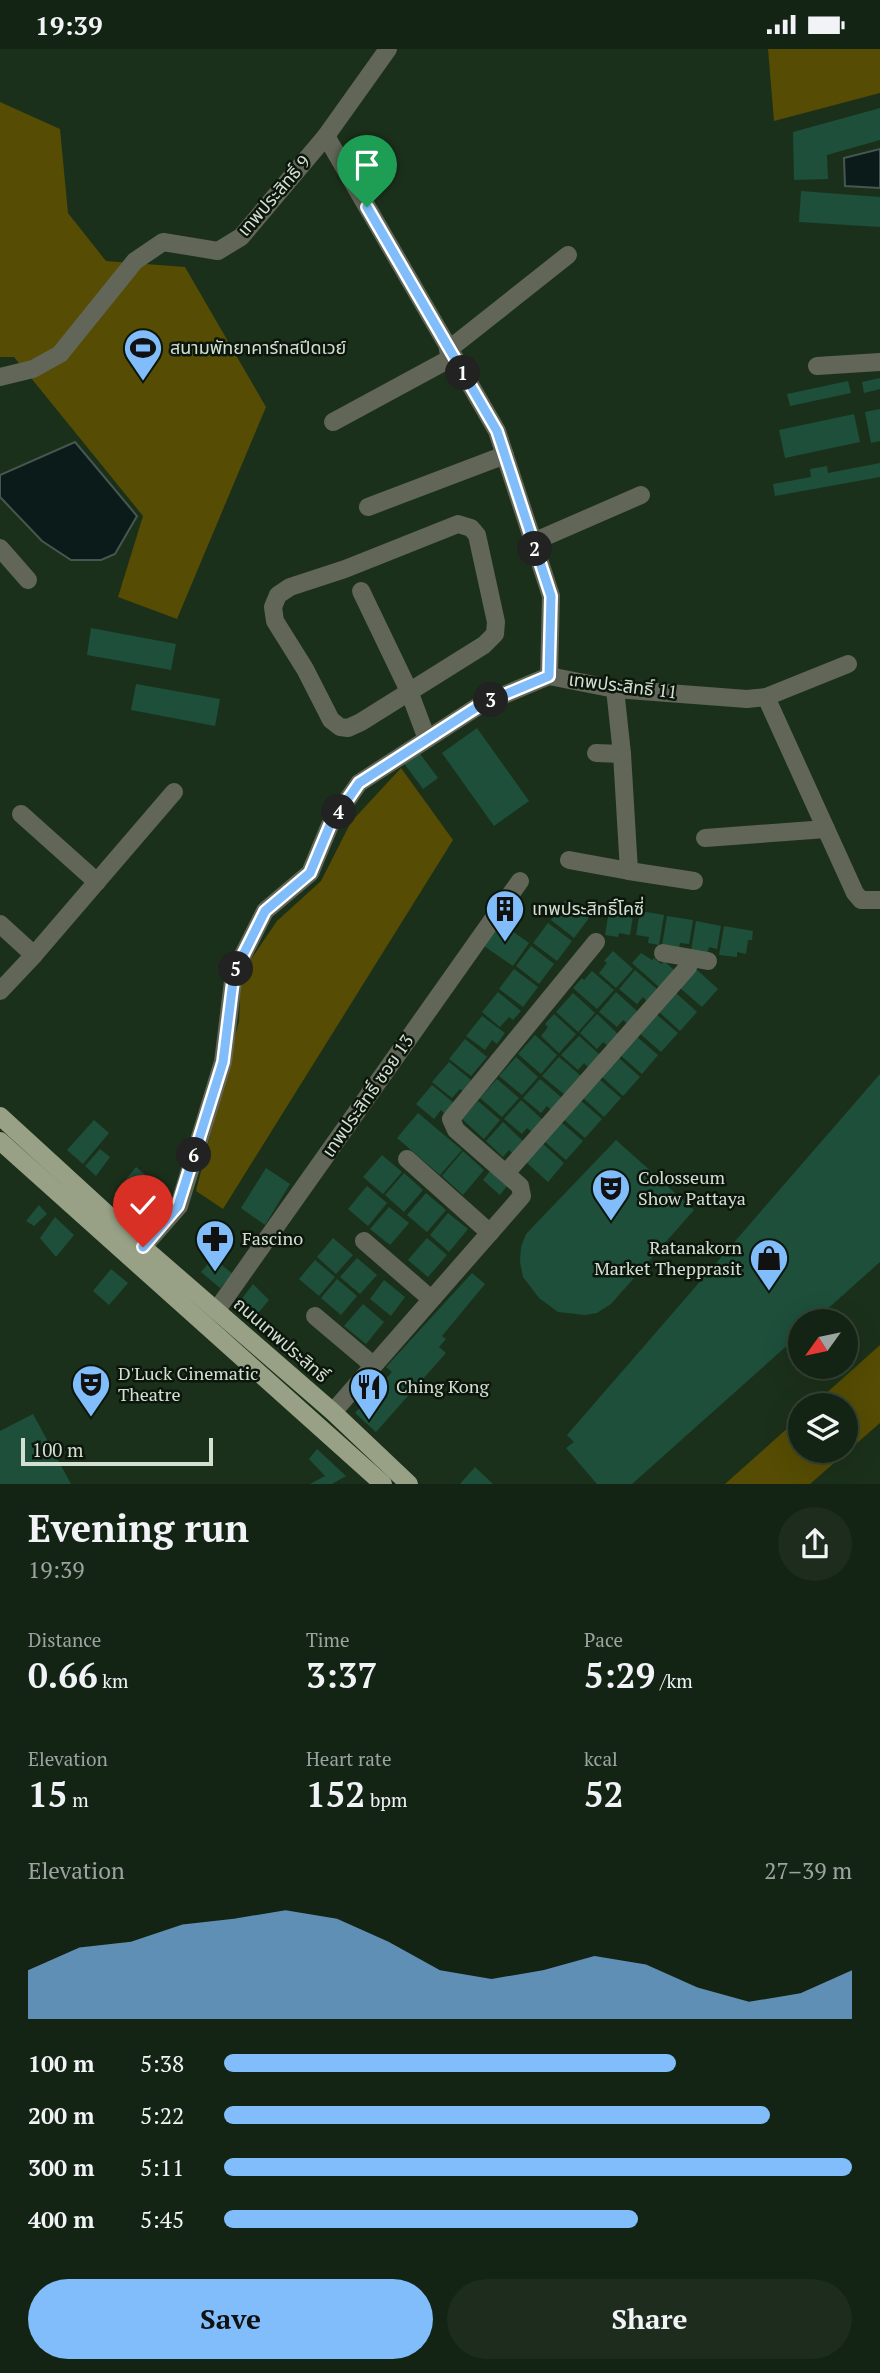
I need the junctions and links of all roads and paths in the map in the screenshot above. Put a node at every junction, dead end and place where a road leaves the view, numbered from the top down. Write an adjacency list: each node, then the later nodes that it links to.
1 (388, 49): 2 (street, เทพประสิทธิ์ 9)
2 (326, 136): 4 (street); 7 (street, เทพประสิทธิ์ 9)
3 (568, 255): 4 (street)
4 (451, 353): 8 (street); 9 (street)
5 (880, 362): 6 (street)
6 (817, 366)
7 (0, 377)
8 (333, 422)
9 (505, 455): 11 (street); 12 (street)
10 (641, 495): 12 (street)
11 (368, 507)
12 (533, 541): 17 (street)
13 (0, 548): 14 (street)
14 (27, 580)
15 (361, 591): 19 (street)
16 (848, 664): 20 (street, เทพประสิทธิ์ 11)
17 (549, 676): 18 (street, เทพประสิทธิ์ 11); 21 (street, เทพประสิทธิ์ 11)
18 (615, 689): 20 (street, เทพประสิทธิ์ 11); 23 (street)
19 (409, 691): 19 (street); 21 (street)
20 (766, 698): 26 (street)
21 (426, 739): 45 (street, เทพประสิทธิ์ 11)
22 (596, 753): 23 (street)
23 (622, 754): 29 (street)
24 (174, 792): 32 (street)
25 (21, 814): 32 (street)
26 (826, 828): 27 (street); 33 (street)
27 (705, 838)
28 (569, 860): 29 (street)
29 (629, 871): 31 (street)
30 (520, 881): 47 (street, เทพประสิทธิ์ ซอย 13)
31 (694, 881)
32 (97, 882): 37 (street)
33 (880, 900)
34 (0, 924): 37 (street)
35 (596, 942): 42 (street)
36 (663, 953): 42 (street)
37 (34, 955): 38 (street)
38 (0, 991)
39 (0, 1116): 45 (main road, ถนนเทพประสิทธิ์)
40 (0, 1141): 51 (main road)
41 (407, 1159): 43 (street)
42 (506, 1173): 43 (street)
43 (490, 1233): 46 (street)
44 (364, 1241): 46 (street)
45 (143, 1247): 47 (main road, ถนนเทพประสิทธิ์)
46 (432, 1299): 49 (street)
47 (216, 1311): 50 (main road, ถนนเทพประสิทธิ์)
48 (315, 1317): 49 (street)
49 (373, 1365): 50 (street)
50 (332, 1412): 52 (main road, ถนนเทพประสิทธิ์)
51 (383, 1484)
52 (409, 1484)

